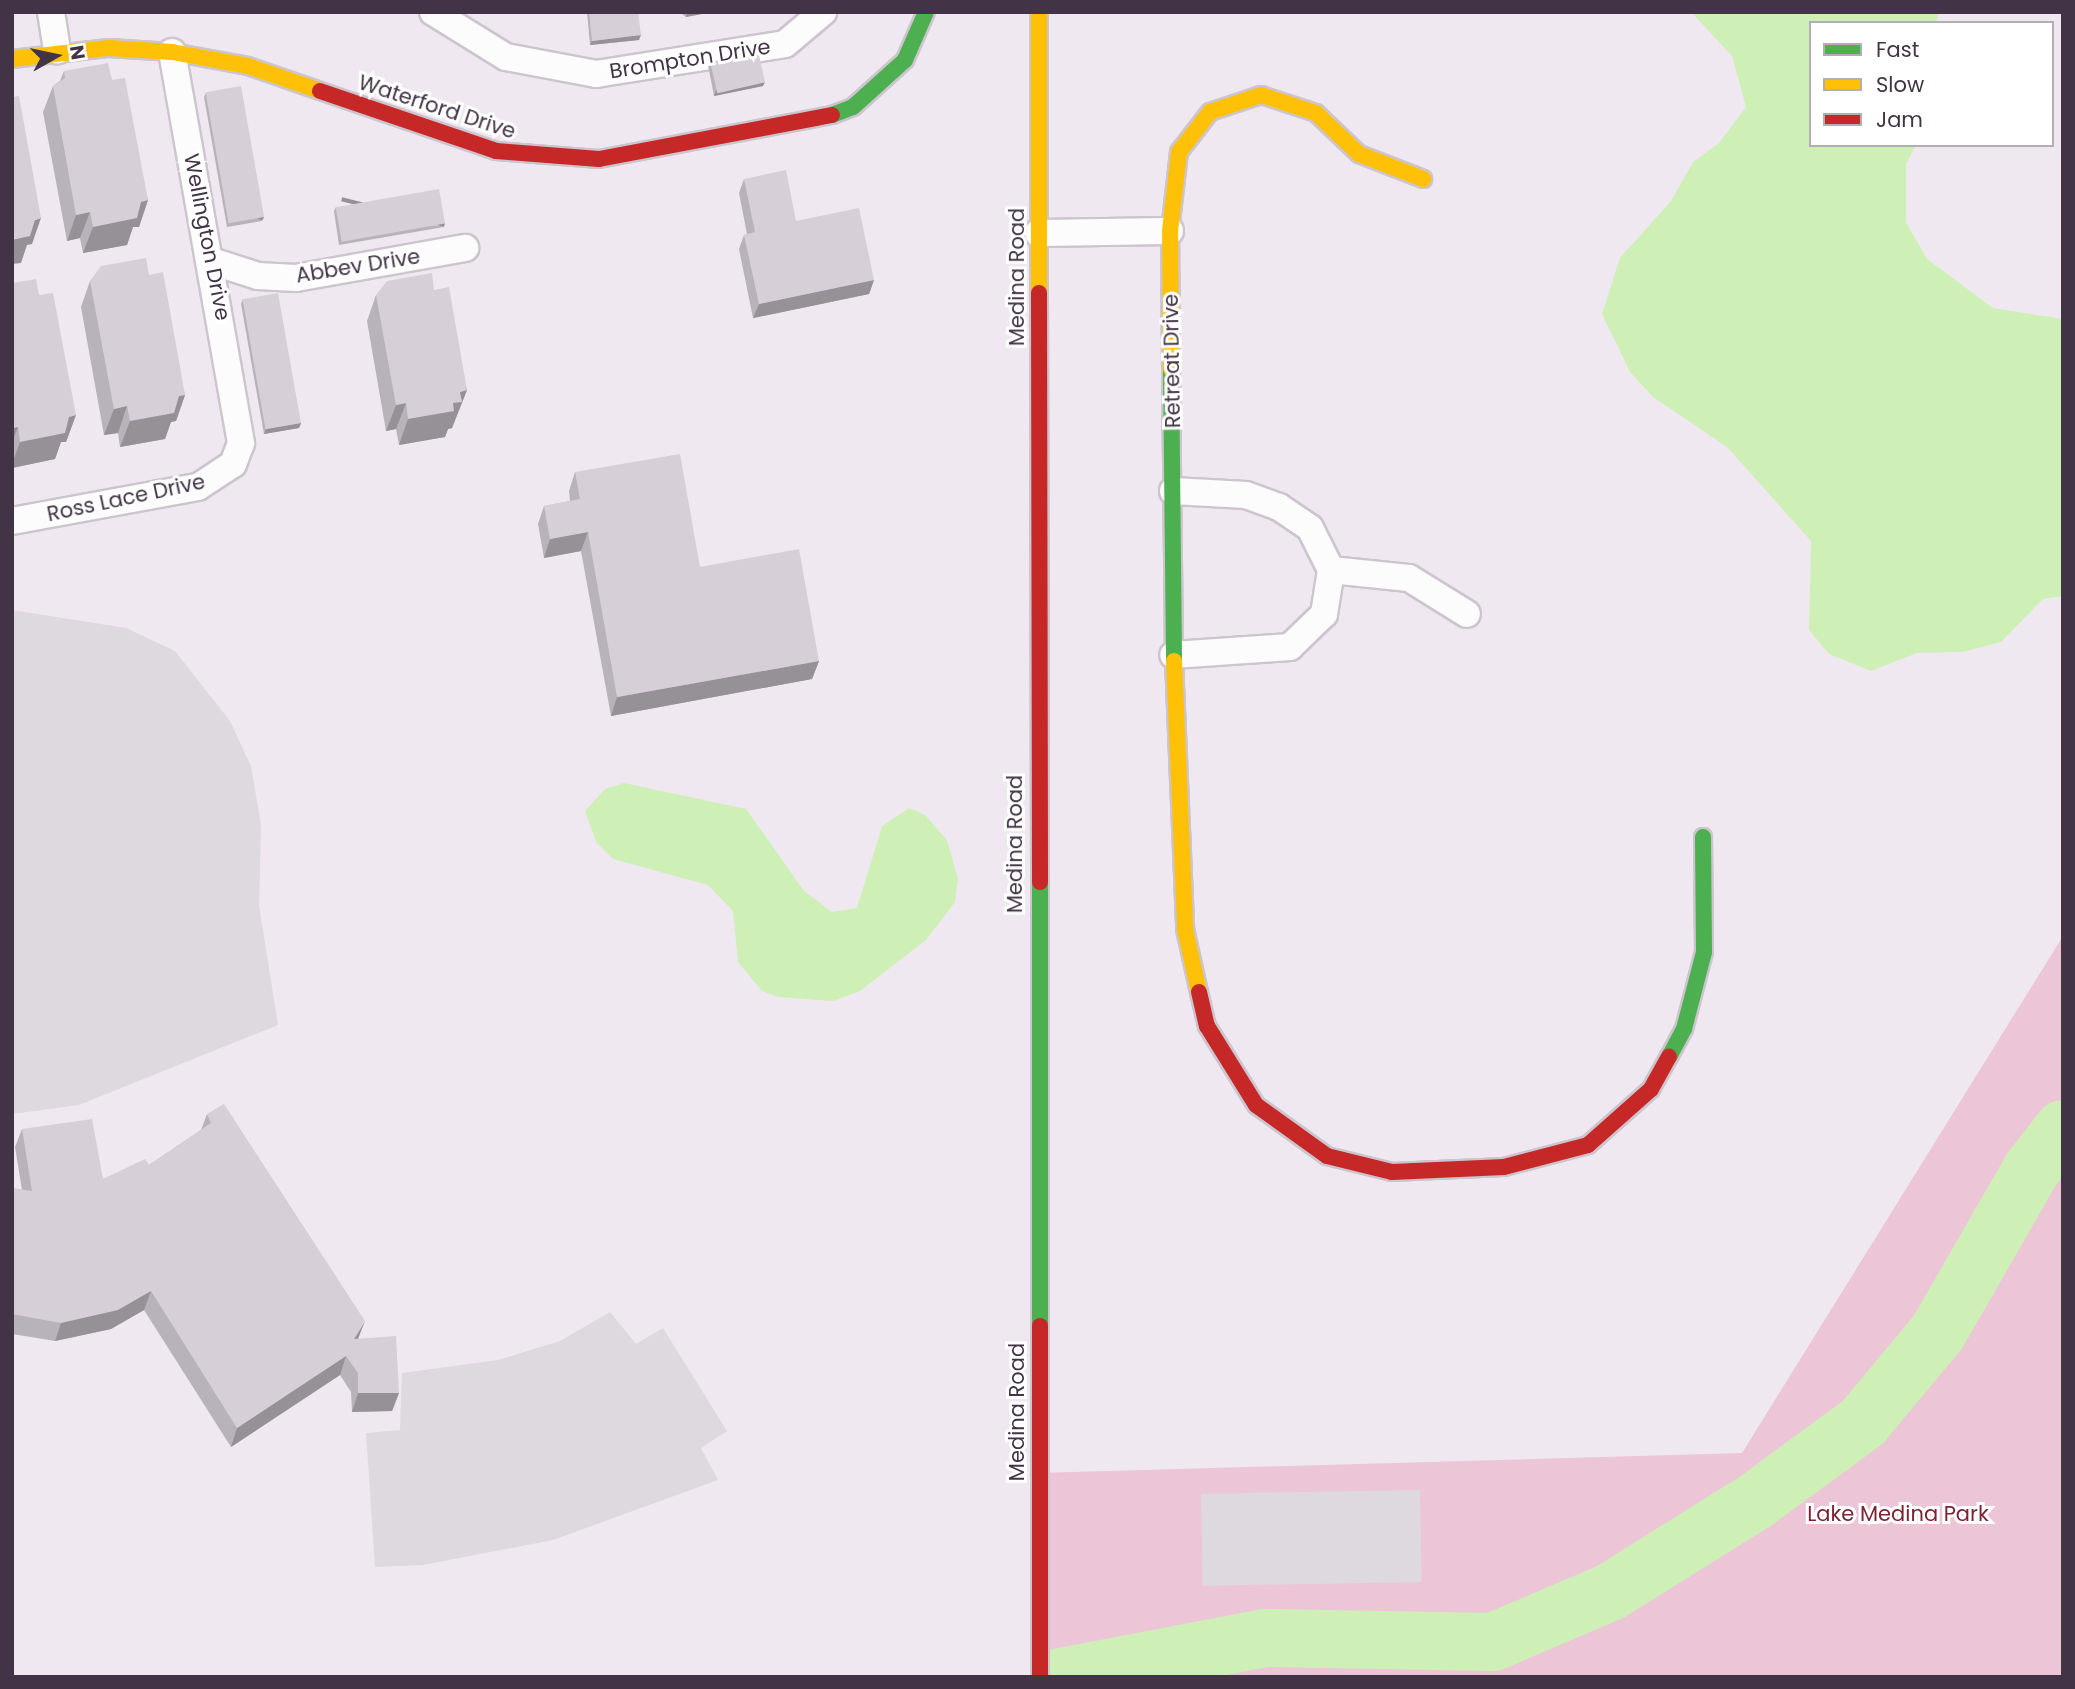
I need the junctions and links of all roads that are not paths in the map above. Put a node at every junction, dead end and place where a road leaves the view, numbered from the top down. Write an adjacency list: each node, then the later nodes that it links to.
1 (51, 12): 6 (street)
2 (433, 12): 3 (street, Brompton Drive)
3 (823, 12)
4 (926, 12): 7 (main road, Waterford Drive)
5 (1039, 12): 11 (main road, Medina Road)
6 (57, 51): 7 (main road, Waterford Drive); 8 (main road, Waterford Drive)
7 (172, 52): 13 (street, Wellington Drive)
8 (12, 59)
9 (1423, 179): 10 (main road, Retreat Drive)
10 (1170, 231): 11 (street); 15 (main road, Retreat Drive)
11 (1038, 233): 21 (main road, Medina Road)
12 (466, 248): 13 (street, Abbev Drive)
13 (211, 261): 14 (street, Wellington Drive)
14 (241, 422): 16 (street, Ross Lace Drive)
15 (1173, 491): 17 (street); 19 (main road, Retreat Drive)
16 (12, 521)
17 (1331, 570): 18 (street); 19 (street)
18 (1467, 614)
19 (1173, 655): 20 (main road, Retreat Drive)
20 (1703, 837)
21 (1040, 1677)

